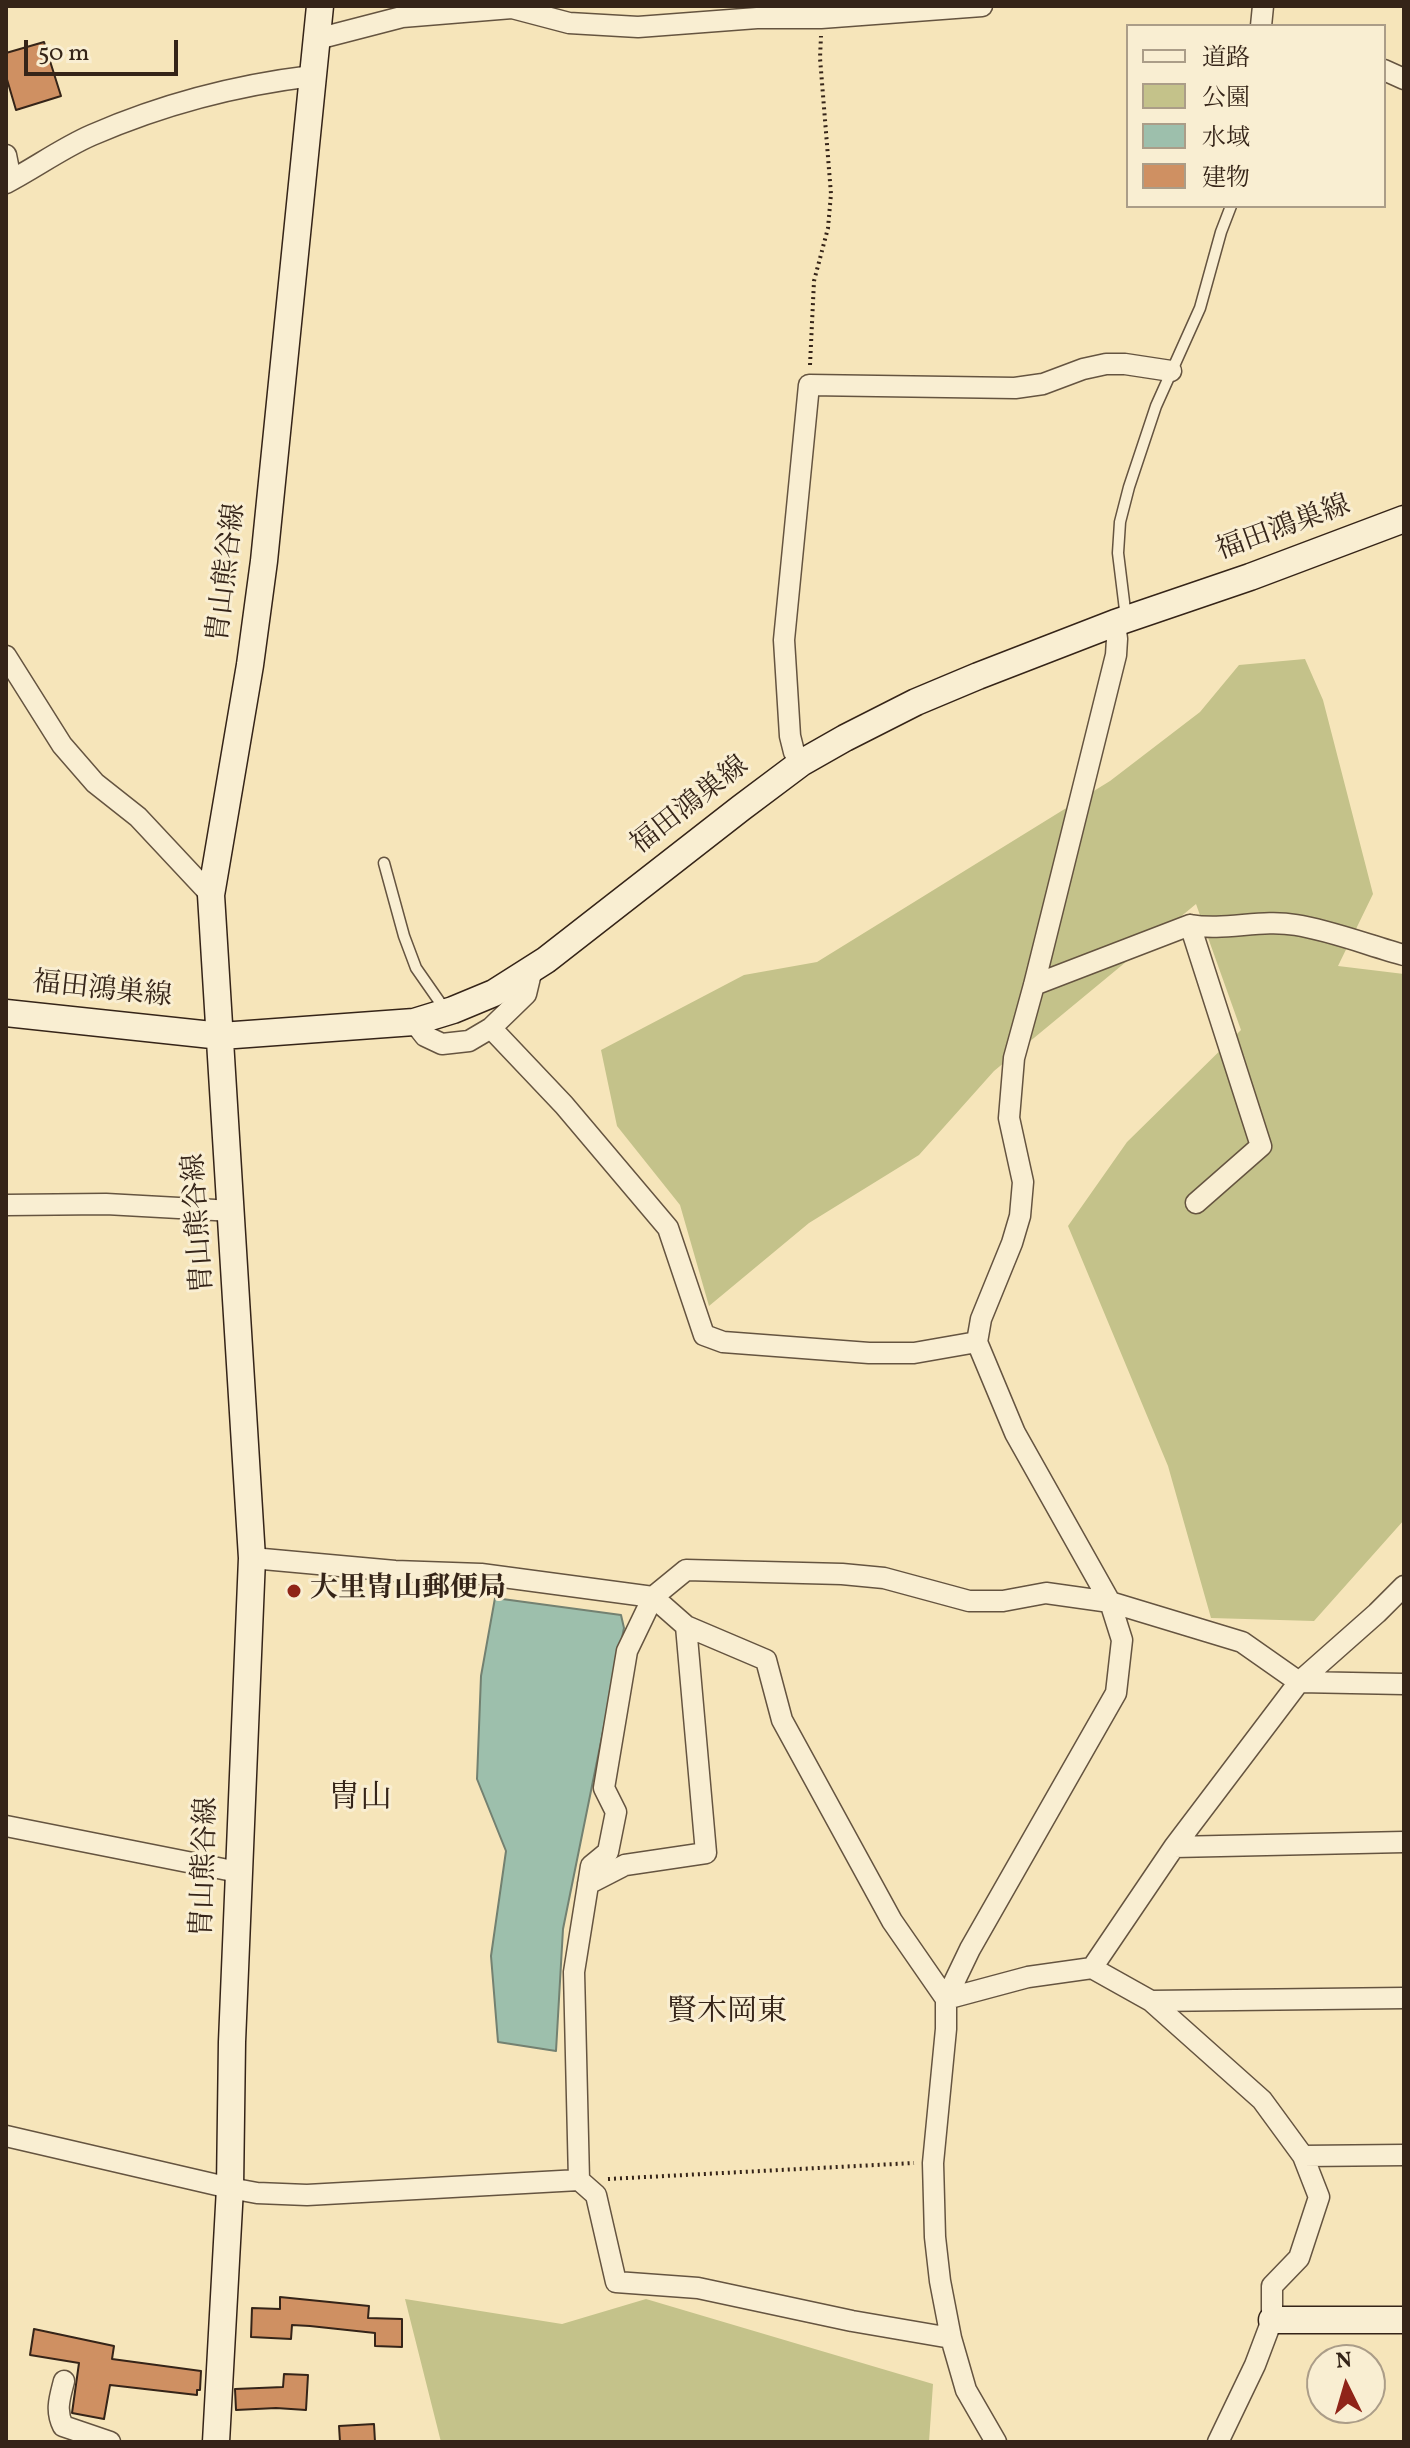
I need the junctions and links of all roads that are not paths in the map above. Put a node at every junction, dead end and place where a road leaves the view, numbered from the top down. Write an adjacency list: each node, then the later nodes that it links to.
1 (320, 6): 4 (main road, 胄山熊谷線)
2 (982, 6): 3 (street)
3 (821, 12): 4 (street)
4 (317, 39): 5 (main road, 胄山熊谷線)
5 (312, 76): 7 (street); 15 (main road, 胄山熊谷線)
6 (6, 155): 7 (street)
7 (9, 182)
8 (1230, 208): 9 (lane)
9 (1171, 371): 11 (lane); 13 (street)
10 (1404, 519): 11 (main road, 福田鴻巣線)
11 (1121, 622): 13 (main road, 福田鴻巣線); 19 (street)
12 (6, 656): 15 (street)
13 (801, 763): 18 (main road, 福田鴻巣線)
14 (384, 863): 20 (lane)
15 (211, 895): 24 (main road, 胄山熊谷線)
16 (1190, 925): 17 (street); 19 (street); 25 (street)
17 (1404, 955)
18 (532, 969): 20 (main road, 福田鴻巣線); 23 (street)
19 (1034, 985): 28 (street)
20 (447, 1012): 22 (main road, 福田鴻巣線)
21 (6, 1013): 24 (main road, 福田鴻巣線)
22 (414, 1022): 23 (street); 24 (main road, 福田鴻巣線)
23 (491, 1028): 28 (street)
24 (221, 1036): 27 (main road, 胄山熊谷線)
25 (1196, 1203)
26 (6, 1205): 27 (street)
27 (233, 1211): 29 (main road, 胄山熊谷線)
28 (977, 1342): 32 (street)
29 (252, 1558): 31 (street); 39 (main road, 胄山熊谷線)
30 (1404, 1586): 34 (street)
31 (653, 1597): 32 (street); 33 (street); 40 (street)
32 (1110, 1602): 34 (street); 43 (street)
33 (686, 1626): 40 (street); 43 (street)
34 (1299, 1682): 35 (street); 38 (street)
35 (1404, 1684)
36 (6, 1826): 39 (street)
37 (1404, 1842): 38 (street)
38 (1174, 1847): 41 (street)
39 (238, 1872): 49 (main road, 胄山熊谷線)
40 (588, 1884): 48 (street)
41 (1092, 1968): 43 (street); 44 (street)
42 (1404, 1998): 44 (street)
43 (946, 1999): 52 (street)
44 (1151, 2001): 47 (street)
45 (6, 2136): 49 (street)
46 (1404, 2155): 47 (street)
47 (1303, 2156): 50 (street)
48 (579, 2180): 49 (street); 52 (street)
49 (230, 2188): 55 (main road, 胄山熊谷線)
50 (1272, 2320): 51 (main road); 57 (street)
51 (1404, 2320)
52 (951, 2338): 56 (street)
53 (64, 2381): 54 (street)
54 (110, 2442)
55 (216, 2442)
56 (996, 2442)
57 (1218, 2442)

